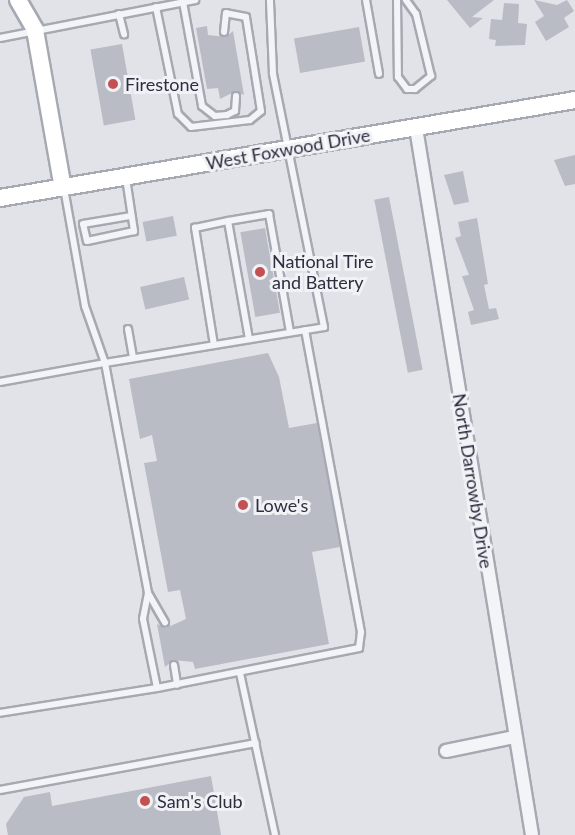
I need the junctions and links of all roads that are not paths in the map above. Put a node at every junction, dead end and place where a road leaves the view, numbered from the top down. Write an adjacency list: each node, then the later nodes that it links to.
1 (18, 0): 10 (main road)
2 (195, 0): 7 (lane)
3 (270, 0): 18 (lane)
4 (366, 0): 14 (lane)
5 (397, 0): 6 (lane)
6 (406, 0)
7 (183, 2): 8 (lane); 15 (lane)
8 (156, 7): 9 (lane); 11 (lane)
9 (119, 14): 10 (lane); 12 (lane)
10 (35, 30): 13 (lane); 20 (main road)
11 (224, 32)
12 (123, 34)
13 (0, 38)
14 (379, 74)
15 (236, 96)
16 (575, 100): 17 (main road, West Foxwood Drive)
17 (416, 128): 18 (main road, West Foxwood Drive); 39 (street, North Darrowby Drive)
18 (290, 149): 19 (main road, West Foxwood Drive); 25 (lane)
19 (126, 177): 20 (main road, West Foxwood Drive); 22 (lane)
20 (63, 188): 21 (main road, West Foxwood Drive); 30 (lane)
21 (0, 198)
22 (131, 216): 22 (lane)
23 (228, 221): 26 (lane); 27 (lane); 28 (lane)
24 (128, 328): 29 (lane)
25 (305, 330): 26 (lane); 35 (lane)
26 (290, 332): 27 (lane)
27 (249, 339): 28 (lane)
28 (213, 345): 29 (lane)
29 (133, 358): 30 (lane)
30 (105, 363): 31 (lane); 32 (lane)
31 (0, 382)
32 (148, 593): 33 (lane); 37 (lane)
33 (165, 623)
34 (174, 666): 36 (lane)
35 (240, 673): 36 (lane); 40 (lane)
36 (177, 685): 37 (lane)
37 (157, 688): 38 (lane)
38 (0, 713)
39 (514, 737): 41 (street); 44 (street, North Darrowby Drive)
40 (256, 743): 42 (lane); 43 (lane)
41 (446, 751)
42 (0, 790)
43 (275, 835)
44 (532, 835)

